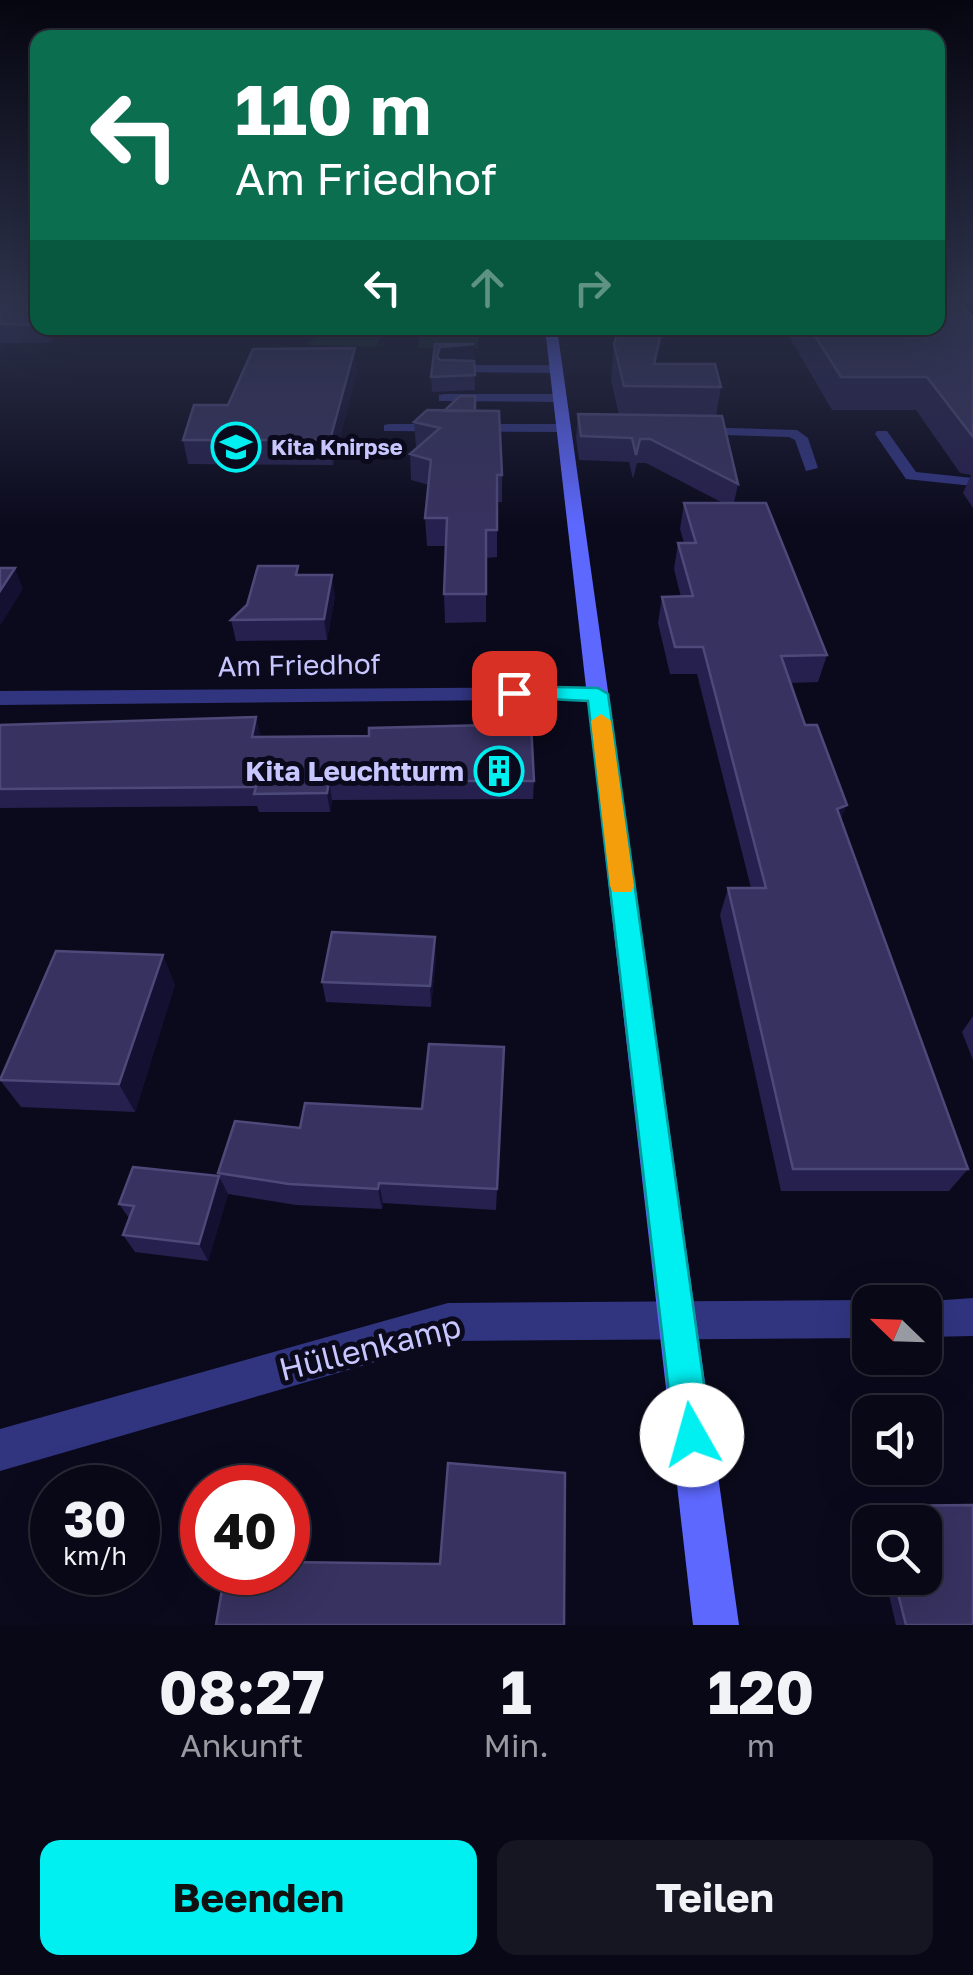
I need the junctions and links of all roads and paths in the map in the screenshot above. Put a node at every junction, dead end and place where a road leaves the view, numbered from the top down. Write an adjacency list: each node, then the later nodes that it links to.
1 (456, 373): 4 (lane)
2 (558, 373): 4 (street)
3 (444, 398): 4 (lane)
4 (564, 411): 5 (lane); 10 (street)
5 (389, 428)
6 (679, 430): 8 (lane)
7 (882, 434): 9 (lane)
8 (811, 468)
9 (973, 482)
10 (598, 694): 11 (street, Am Friedhof); 15 (street)
11 (0, 698)
12 (973, 1317): 13 (street)
13 (942, 1318)
14 (852, 1319): 15 (street, Hüllenkamp)
15 (678, 1321): 16 (street, Hüllenkamp); 17 (street)
16 (0, 1450)
17 (716, 1625)

